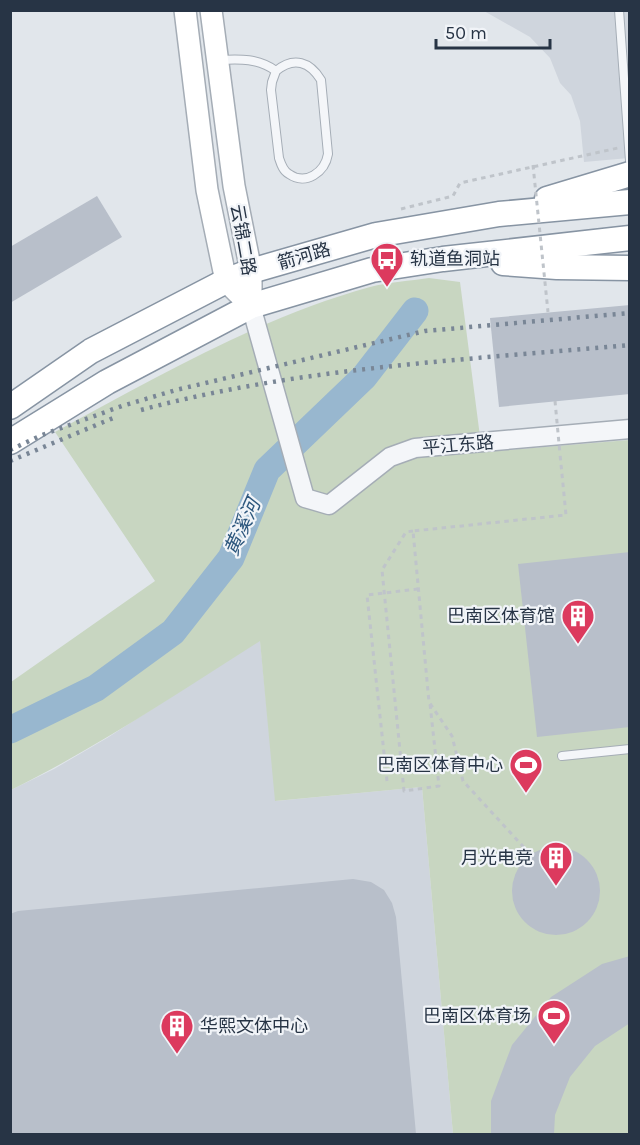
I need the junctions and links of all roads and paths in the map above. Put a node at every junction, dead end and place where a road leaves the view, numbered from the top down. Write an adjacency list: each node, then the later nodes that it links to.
1 (185, 10): 17 (main road, 云锦二路)
2 (211, 10): 4 (main road, 云锦二路)
3 (619, 10): 6 (lane)
4 (217, 60): 5 (lane); 16 (main road, 云锦二路)
5 (276, 71): 5 (lane)
6 (628, 145): 7 (lane); 8 (path)
7 (630, 161)
8 (533, 165): 11 (path); 19 (path, bridge)
9 (630, 174): 12 (highway)
10 (630, 202): 12 (highway, 箭河路)
11 (401, 209)
12 (499, 214): 16 (highway, 箭河路)
13 (630, 238): 14 (highway, 箭河路)
14 (443, 259): 15 (highway); 18 (highway, 箭河路)
15 (630, 267)
16 (251, 271): 17 (highway, 箭河路); 18 (main road, 云锦二路)
17 (226, 281): 18 (main road, 云锦二路); 21 (highway, 箭河路)
18 (251, 306): 22 (street, 平江东路); 23 (highway, 箭河路)
19 (548, 312)
20 (555, 401): 24 (path, bridge)
21 (10, 407)
22 (630, 429)
23 (10, 442)
24 (413, 531): 25 (path); 26 (path)
25 (419, 589): 26 (path); 27 (path)
26 (384, 593): 27 (path); 30 (path)
27 (429, 702): 31 (path)
28 (630, 749): 29 (lane)
29 (562, 756)
30 (387, 780)
31 (530, 855)

